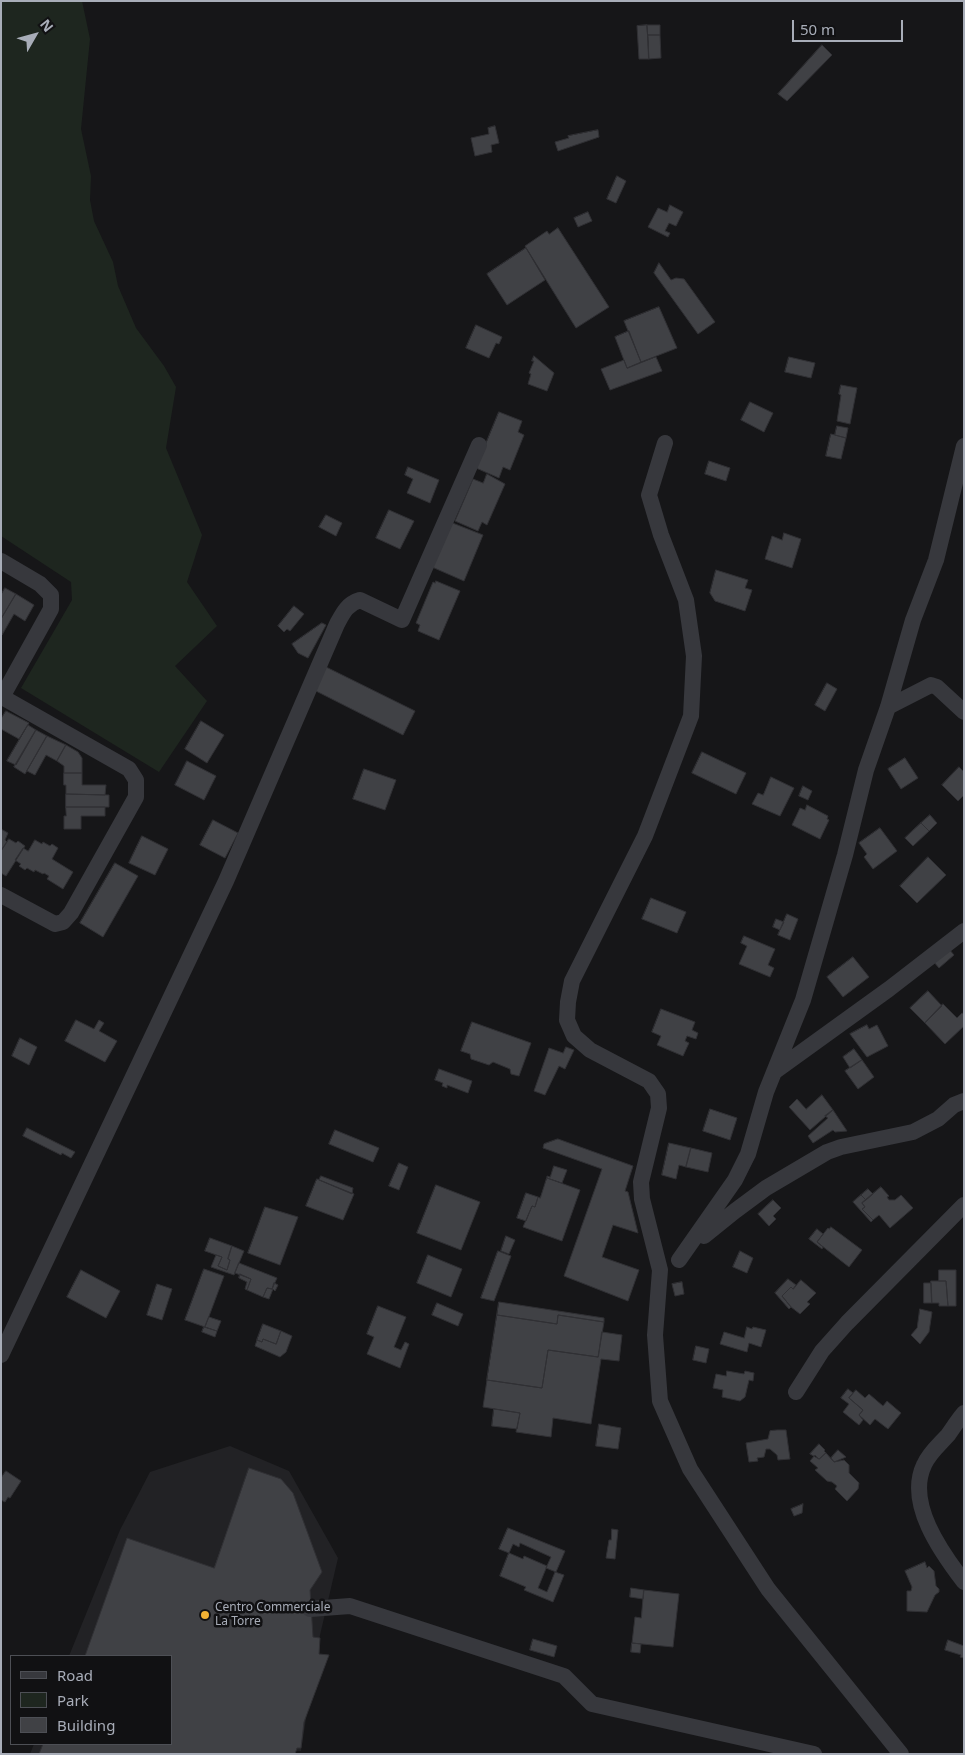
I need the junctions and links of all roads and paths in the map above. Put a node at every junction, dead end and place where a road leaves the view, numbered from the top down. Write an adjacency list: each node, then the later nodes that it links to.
1 (665, 443): 13 (street)
2 (479, 445): 14 (street)
3 (964, 446): 5 (street)
4 (1, 561): 7 (street)
5 (888, 708): 6 (street); 9 (street)
6 (964, 712)
7 (1, 895)
8 (964, 931): 9 (street)
9 (774, 1072): 12 (street)
10 (964, 1101): 12 (street)
11 (964, 1205): 15 (street)
12 (679, 1260): 13 (street)
13 (659, 1279): 20 (street)
14 (1, 1355)
15 (796, 1392)
16 (964, 1413): 17 (street)
17 (964, 1582)
18 (310, 1609): 19 (street)
19 (814, 1754)
20 (901, 1754)

